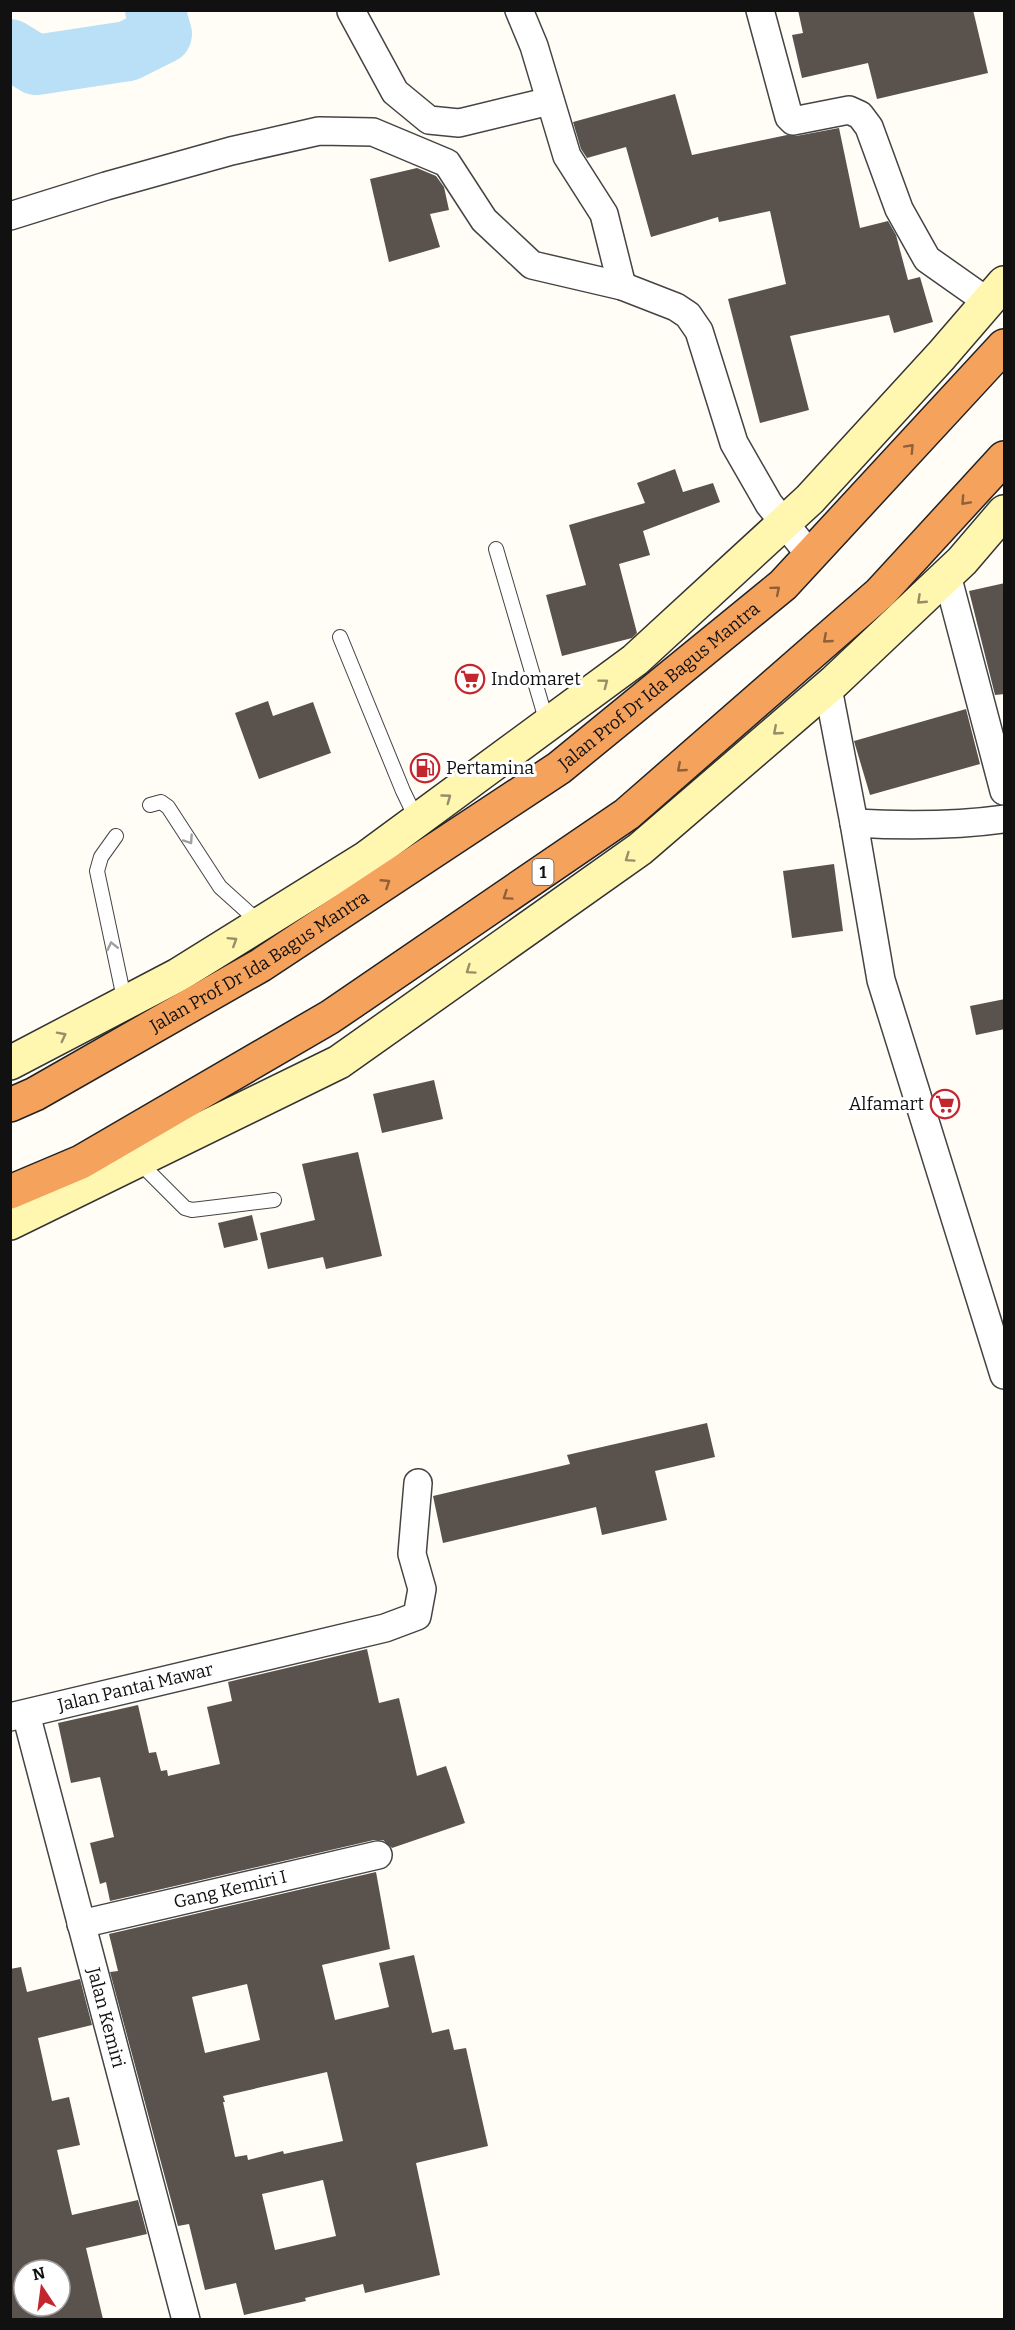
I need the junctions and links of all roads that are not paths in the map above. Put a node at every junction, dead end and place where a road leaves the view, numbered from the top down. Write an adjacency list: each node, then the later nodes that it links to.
1 (519, 10): 4 (street)
2 (760, 10): 7 (street)
3 (351, 11): 4 (street)
4 (550, 101): 6 (street)
5 (10, 216): 6 (street)
6 (622, 286): 11 (street)
7 (996, 292): 11 (street)
8 (1005, 346): 13 (highway, Jalan Prof Dr Ida Bagus Mantra, one-way to 8)
9 (1005, 458): 30 (highway, 1, one-way to 30)
10 (1005, 512): 14 (street)
11 (784, 523): 13 (street); 17 (street, one-way to 11)
12 (496, 549): 17 (lane)
13 (810, 555): 26 (highway, Jalan Prof Dr Ida Bagus Mantra, one-way to 13)
14 (947, 575): 16 (street, one-way to 16); 18 (street)
15 (340, 637): 21 (lane)
16 (828, 688): 22 (street); 29 (street, one-way to 29)
17 (547, 725): 21 (street, one-way to 17)
18 (1005, 791)
19 (150, 805): 24 (lane, one-way to 24)
20 (1005, 819): 22 (street)
21 (417, 820): 24 (street)
22 (854, 823): 33 (street)
23 (116, 836): 25 (lane, one-way to 23)
24 (261, 924): 25 (street, one-way to 24)
25 (126, 1003): 26 (lane); 27 (street, one-way to 25)
26 (132, 1039): 28 (highway, Jalan Prof Dr Ida Bagus Mantra)
27 (10, 1063)
28 (10, 1106)
29 (138, 1161): 31 (lane); 32 (street)
30 (10, 1192)
31 (274, 1200)
32 (10, 1224)
33 (1005, 1375)
34 (418, 1483): 35 (street, Jalan Pantai Mawar)
35 (18, 1716): 37 (street, Jalan Kemiri)
36 (378, 1855): 37 (street, Gang Kemiri I)
37 (81, 1924): 38 (street, Jalan Kemiri)
38 (186, 2319)

